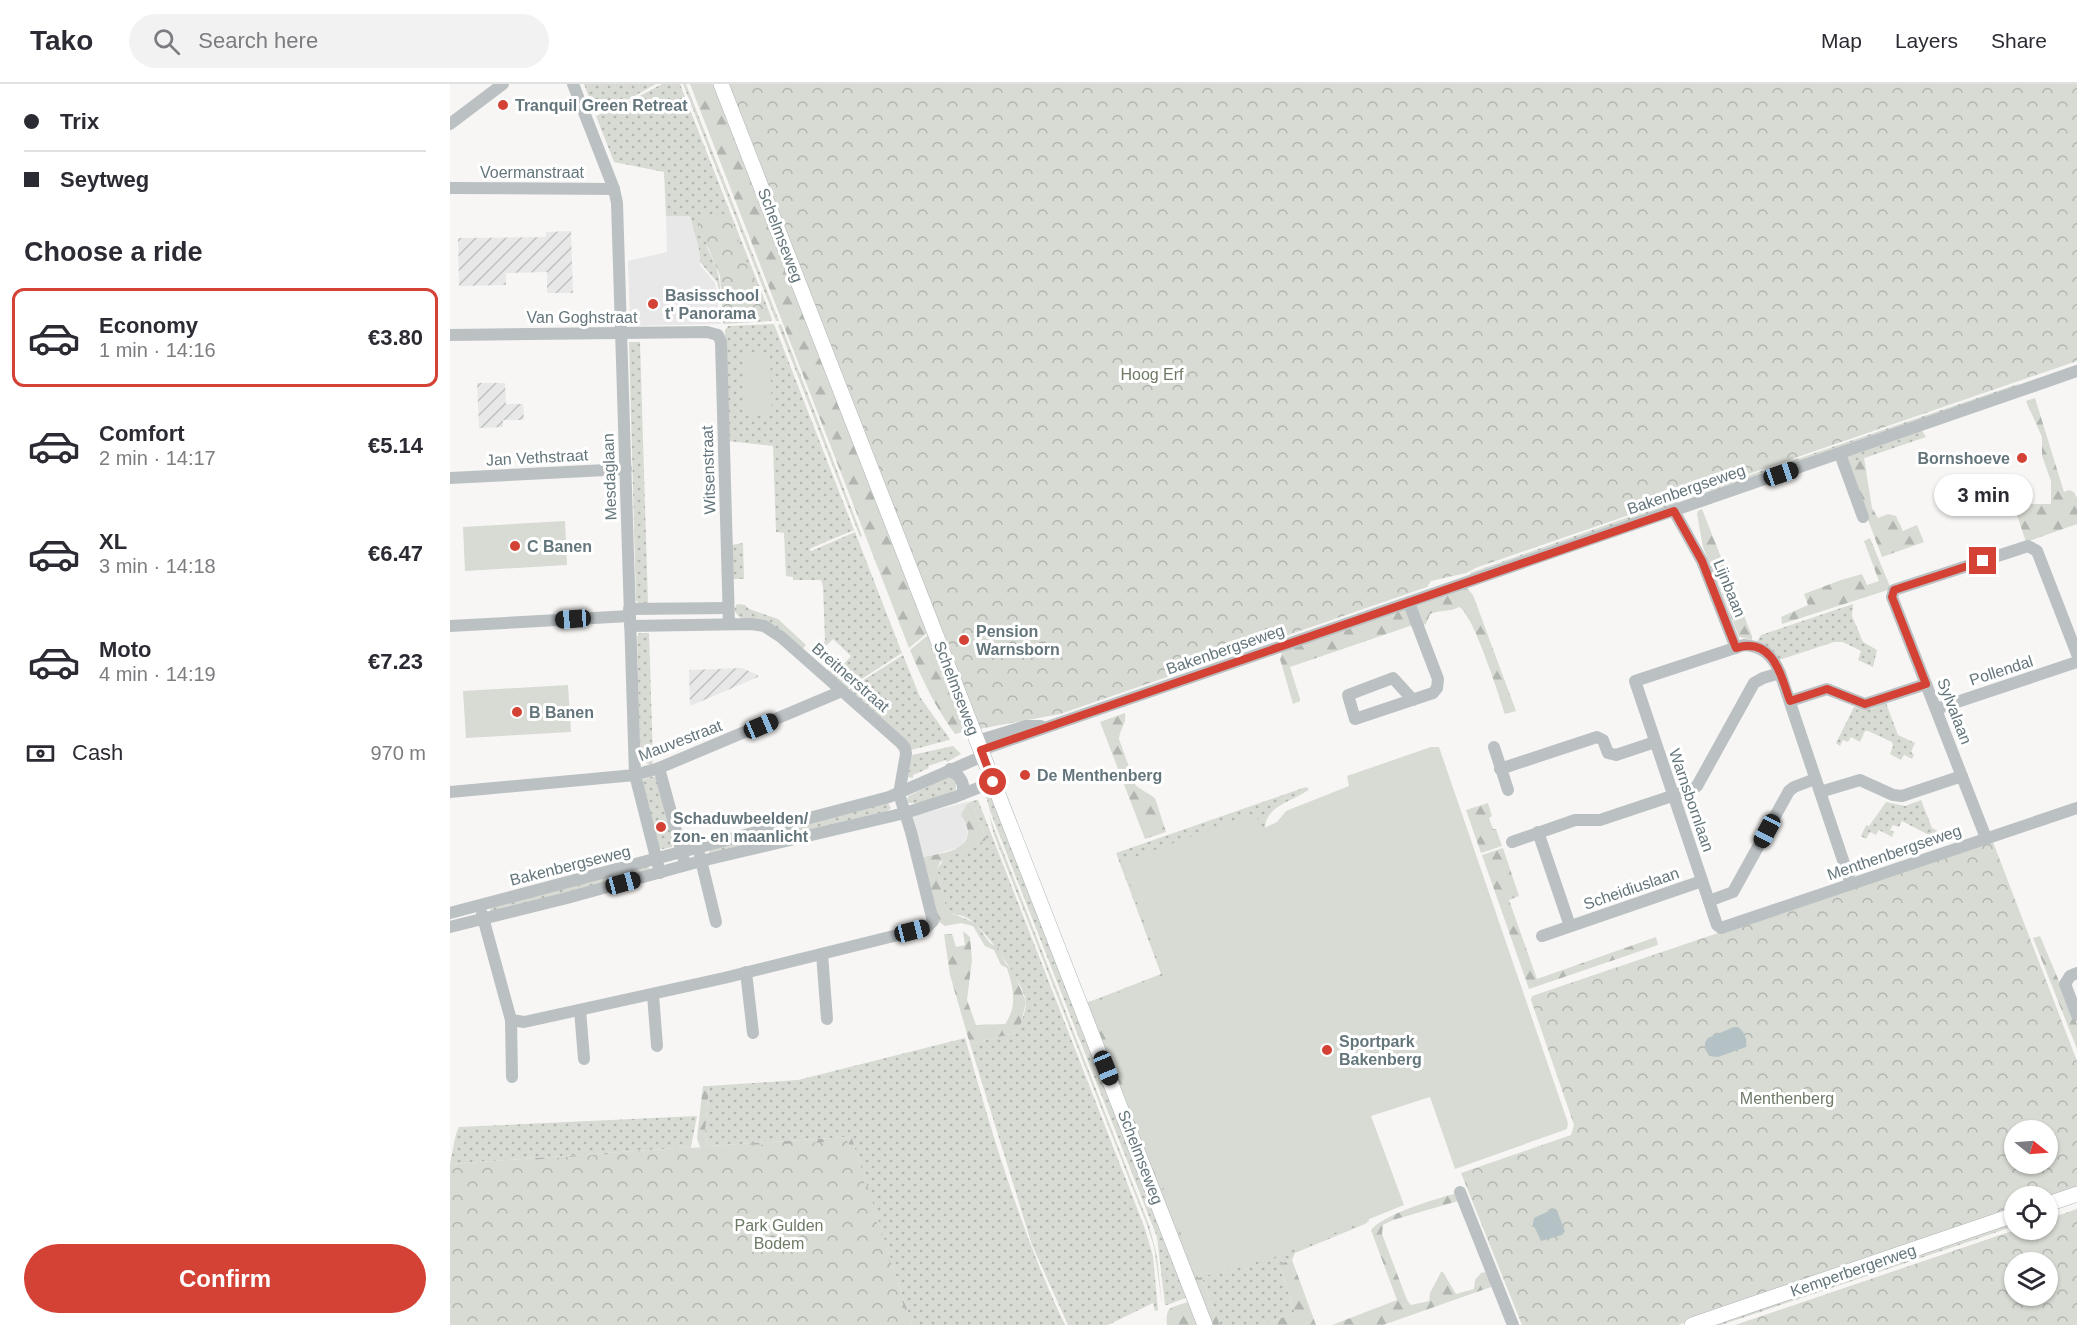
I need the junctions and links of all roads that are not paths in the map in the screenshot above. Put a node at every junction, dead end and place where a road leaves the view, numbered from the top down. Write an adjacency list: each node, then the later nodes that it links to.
1 (503, 84): 4 (street)
2 (573, 84): 6 (street, Mesdaglaan)
3 (722, 84): 32 (main road, Schelmseweg)
4 (450, 124)
5 (450, 188): 6 (street, Voermanstraat)
6 (614, 189): 7 (street, Mesdaglaan)
7 (622, 333): 8 (street, Van Goghstraat); 9 (street, Van Goghstraat); 12 (street, Mesdaglaan)
8 (715, 333): 17 (street, Witsenstraat)
9 (450, 335)
10 (2077, 371): 11 (street, Bakenbergseweg)
11 (1840, 454): 14 (street, Bakenbergseweg); 15 (street)
12 (626, 469): 13 (street, Jan Vethstraat); 18 (street, Mesdaglaan)
13 (450, 478)
14 (1674, 511): 16 (street, Bakenbergseweg); 21 (street, Lijnbaan)
15 (1863, 517)
16 (1409, 603): 27 (street); 32 (street, Bakenbergseweg)
17 (728, 608): 18 (street, Breitnerstraat); 19 (street)
18 (630, 617): 19 (street, Breitnerstraat); 20 (street, Breitnerstraat); 36 (street, Mesdaglaan)
19 (729, 624): 26 (street, Breitnerstraat)
20 (450, 626)
21 (1736, 648): 24 (street); 30 (street, Warnsbornlaan)
22 (2077, 654): 25 (street, Sylvalaan)
23 (2077, 662): 29 (street, Pollendal)
24 (1780, 673): 28 (street); 45 (street)
25 (1926, 684): 28 (street); 29 (street, Sylvalaan)
26 (842, 691): 33 (street, Mauvestraat); 43 (street, Breitnerstraat)
27 (1413, 700): 27 (street)
28 (1790, 701): 38 (street)
29 (1936, 709): 37 (street, Sylvalaan)
30 (1655, 742): 35 (street); 45 (street, Warnsbornlaan)
31 (1494, 747): 35 (street)
32 (981, 749): 34 (street, Bakenbergseweg); 39 (main road, Schelmseweg)
33 (659, 768): 36 (street, Mauvestraat); 52 (street)
34 (950, 769): 43 (street, Bakenbergseweg); 44 (street)
35 (1500, 769): 40 (street)
36 (635, 775): 41 (street, Mauvestraat); 53 (street, Mesdaglaan)
37 (1962, 776): 42 (street); 49 (street, Sylvalaan)
38 (1815, 779): 42 (street); 59 (street)
39 (993, 782): 44 (street, Bakenbergseweg); 84 (main road, Schelmseweg)
40 (1508, 790)
41 (450, 792)
42 (1820, 792): 58 (street)
43 (899, 794): 47 (street); 51 (street, Bakenbergseweg)
44 (962, 794): 47 (street, Bakenbergseweg)
45 (1674, 797): 48 (street); 57 (street, Warnsbornlaan)
46 (2077, 808): 49 (street, Menthenbergseweg)
47 (905, 813): 54 (street, Bakenbergseweg); 68 (street)
48 (1538, 832): 50 (street); 64 (street, Scheidiuslaan)
49 (1986, 838): 58 (street, Menthenbergseweg)
50 (1512, 842)
51 (698, 848): 52 (street, Bakenbergseweg); 54 (street)
52 (682, 852): 53 (street, Bakenbergseweg); 55 (street)
53 (656, 860): 56 (street, Mesdaglaan); 60 (street, Bakenbergseweg)
54 (702, 861): 55 (street, Bakenbergseweg); 63 (street)
55 (686, 866): 56 (street, Bakenbergseweg)
56 (660, 873): 62 (street, Bakenbergseweg)
57 (1702, 881): 59 (street, Warnsbornlaan); 64 (street, Scheidiuslaan)
58 (1851, 884): 66 (street, Menthenbergseweg)
59 (1709, 901): 66 (street, Warnsbornlaan)
60 (480, 905): 61 (street, Bakenbergseweg); 62 (street)
61 (450, 913)
62 (483, 919): 65 (street, Bakenbergseweg); 75 (street)
63 (716, 922)
64 (1570, 926): 67 (street, Scheidiuslaan)
65 (450, 927)
66 (1721, 928)
67 (1542, 936)
68 (822, 954): 69 (street); 74 (street)
69 (746, 972): 71 (street); 76 (street)
70 (2077, 973): 73 (street)
71 (653, 995): 72 (street); 77 (street)
72 (580, 1010): 75 (street); 78 (street)
73 (2077, 1015)
74 (827, 1019)
75 (511, 1020): 79 (street)
76 (753, 1033)
77 (657, 1046)
78 (584, 1059)
79 (512, 1077)
80 (1460, 1192): 85 (street)
81 (2077, 1194): 82 (main road)
82 (2058, 1201)
83 (2004, 1218): 86 (main road, Kemperbergerweg)
84 (1205, 1325)
85 (1513, 1325)
86 (1692, 1325)

